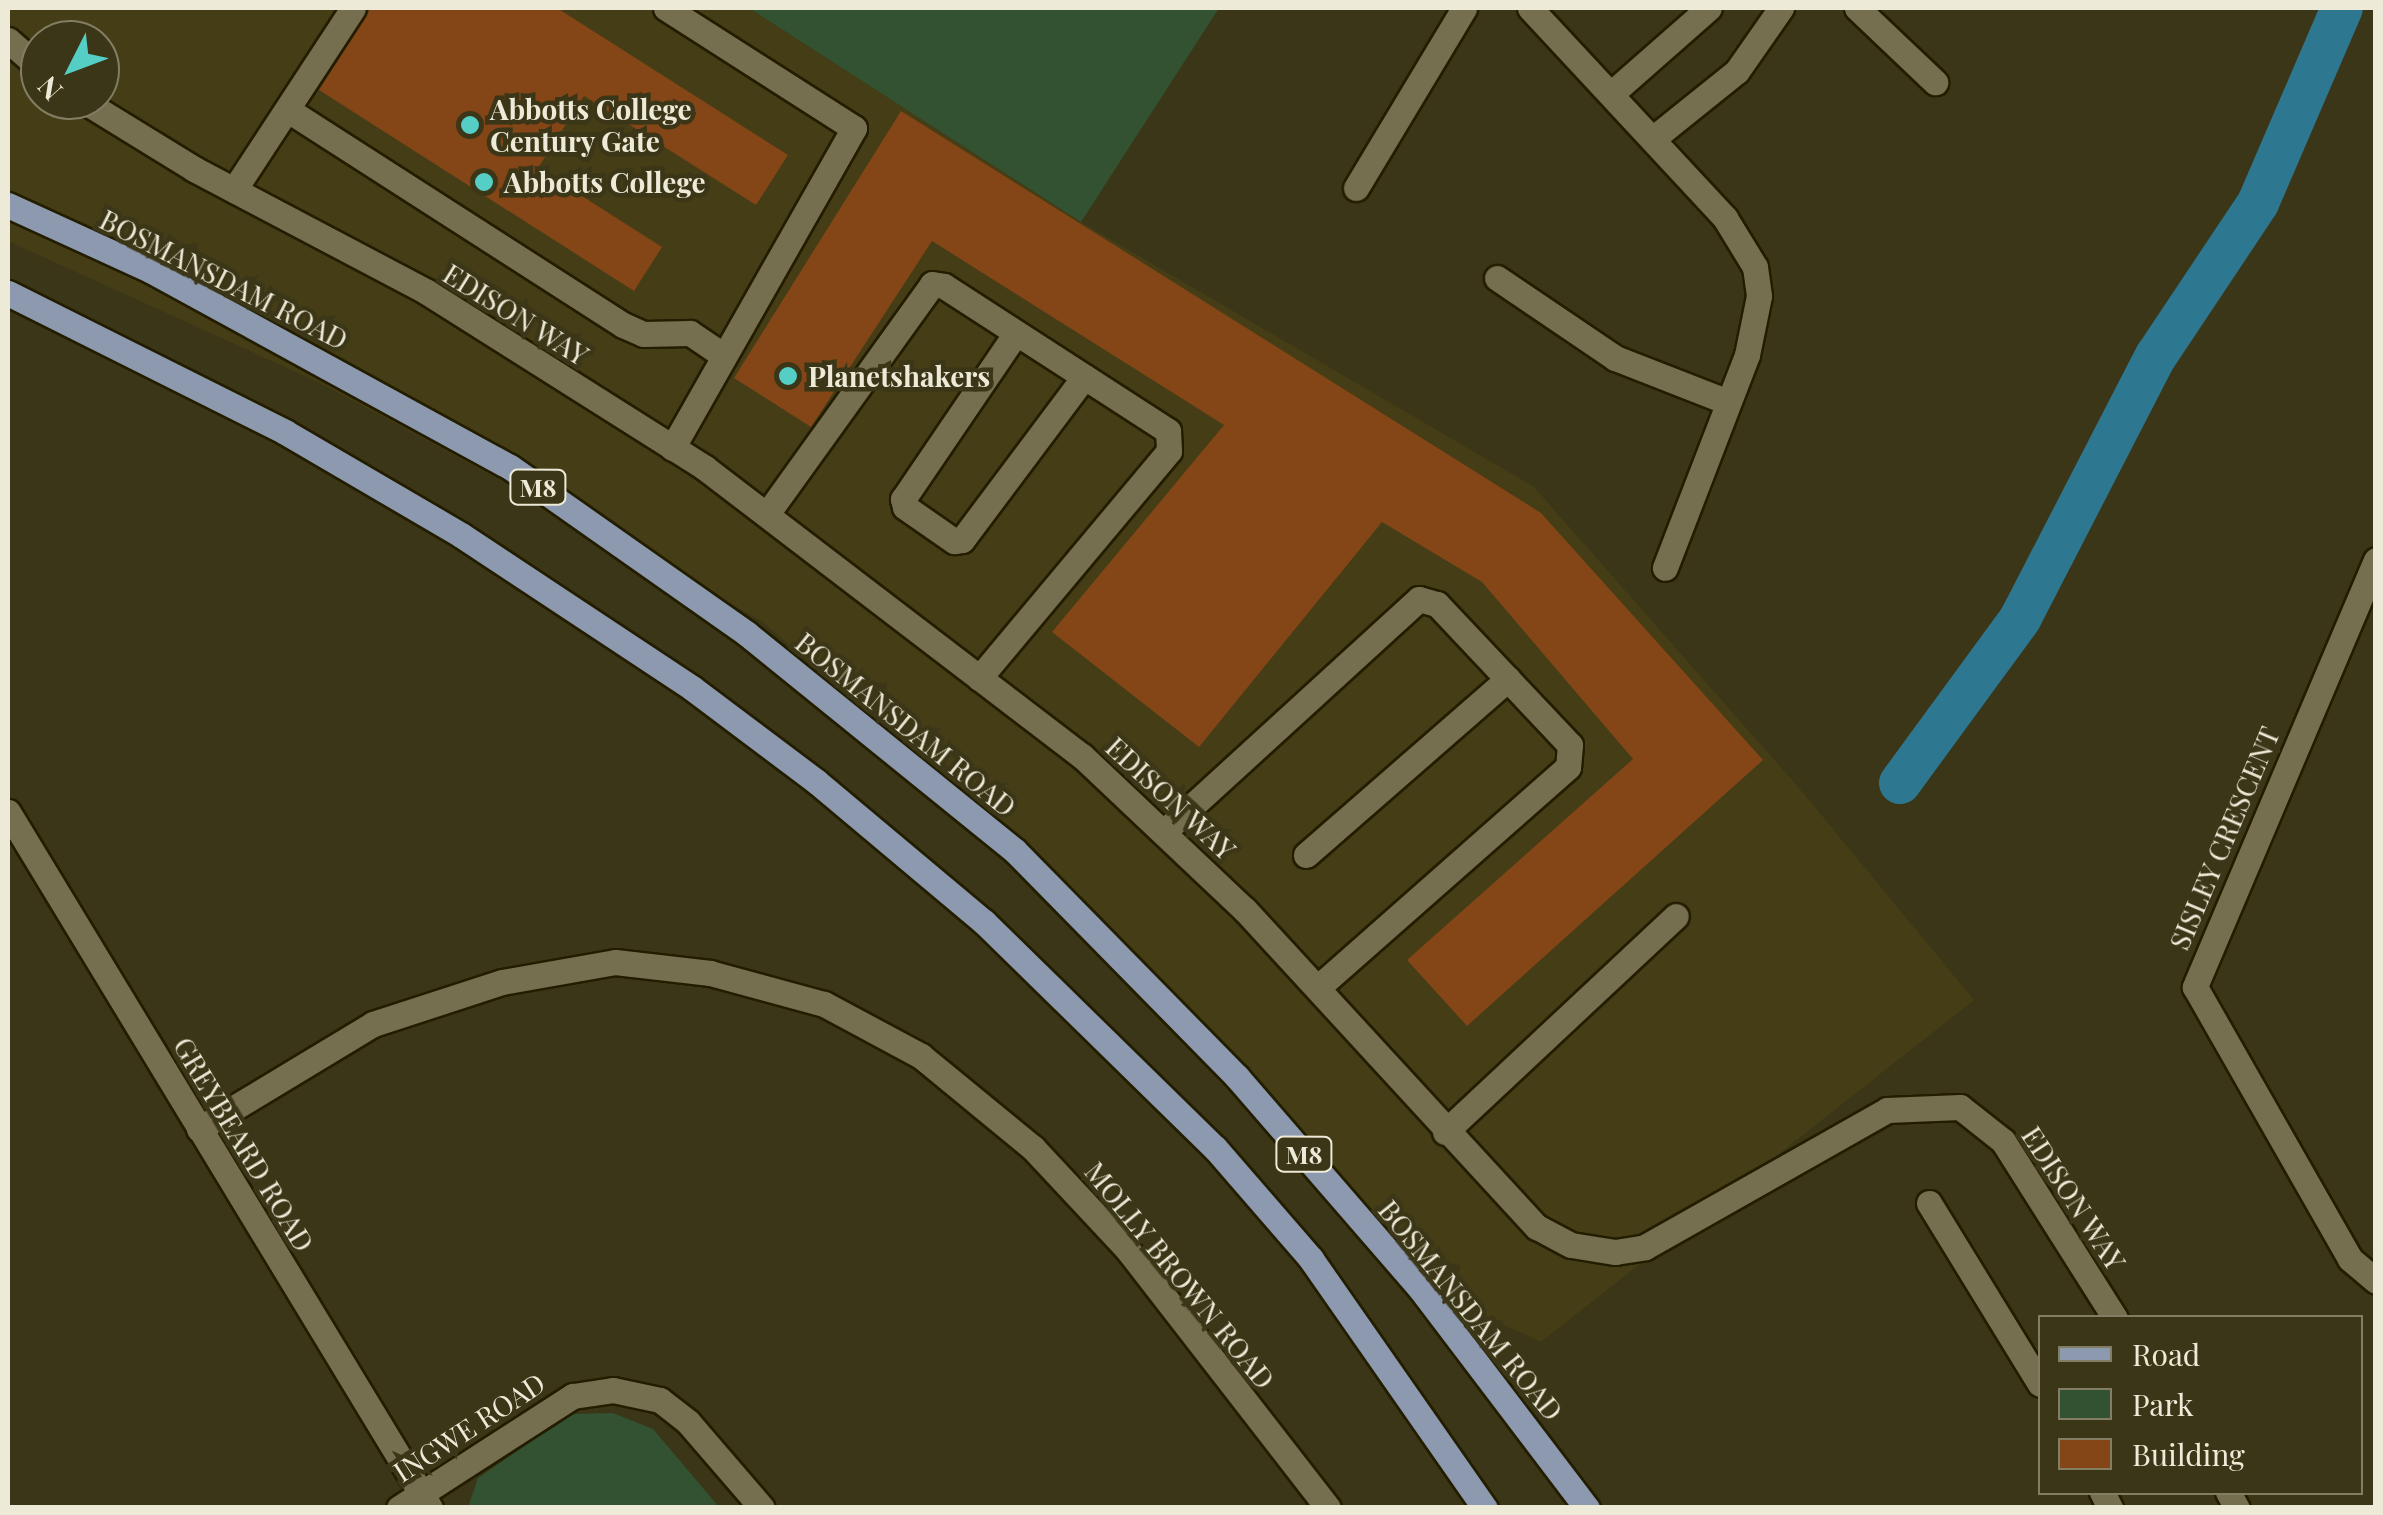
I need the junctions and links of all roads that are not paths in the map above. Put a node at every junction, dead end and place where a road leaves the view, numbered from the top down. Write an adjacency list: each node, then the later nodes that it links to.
1 (353, 8): 10 (street)
2 (666, 8): 19 (street)
3 (1464, 8): 13 (street)
4 (1530, 8): 9 (street)
5 (1710, 8): 9 (street)
6 (1781, 8): 12 (street)
7 (1857, 8): 8 (street)
8 (1934, 82)
9 (1611, 94): 12 (street)
10 (288, 110): 14 (street); 19 (street)
11 (116, 120): 14 (street, EDISON WAY)
12 (1655, 137): 21 (street)
13 (1356, 188)
14 (234, 190): 22 (street, EDISON WAY)
15 (8, 205): 44 (main road, BOSMANSDAM ROAD / M8)
16 (1497, 278): 21 (street)
17 (8, 293): 43 (main road, M8)
18 (1016, 333): 20 (street); 20 (street); 23 (street)
19 (720, 353): 22 (street)
20 (1084, 377): 26 (street)
21 (1728, 402): 25 (street)
22 (672, 448): 23 (street, EDISON WAY)
23 (767, 514): 26 (street, EDISON WAY)
24 (2376, 560): 36 (street, SISLEY CRESCENT)
25 (1665, 568)
26 (978, 678): 29 (street, EDISON WAY)
27 (1508, 680): 29 (street); 30 (street); 32 (street)
28 (8, 812): 33 (street, GREYBEARD ROAD)
29 (1167, 830): 32 (street, EDISON WAY)
30 (1306, 855)
31 (1676, 916): 34 (street)
32 (1317, 988): 34 (street, EDISON WAY)
33 (199, 1129): 39 (street, GREYBEARD ROAD); 42 (street, MOLLY BROWN ROAD)
34 (1445, 1132): 37 (street, EDISON WAY)
35 (1929, 1203): 38 (street)
36 (2376, 1282)
37 (2113, 1315)
38 (2038, 1381)
39 (426, 1501): 40 (street, INGWE ROAD); 41 (street, INGWE ROAD)
40 (399, 1508)
41 (762, 1508)
42 (1328, 1508)
43 (1485, 1508)
44 (1586, 1508)

